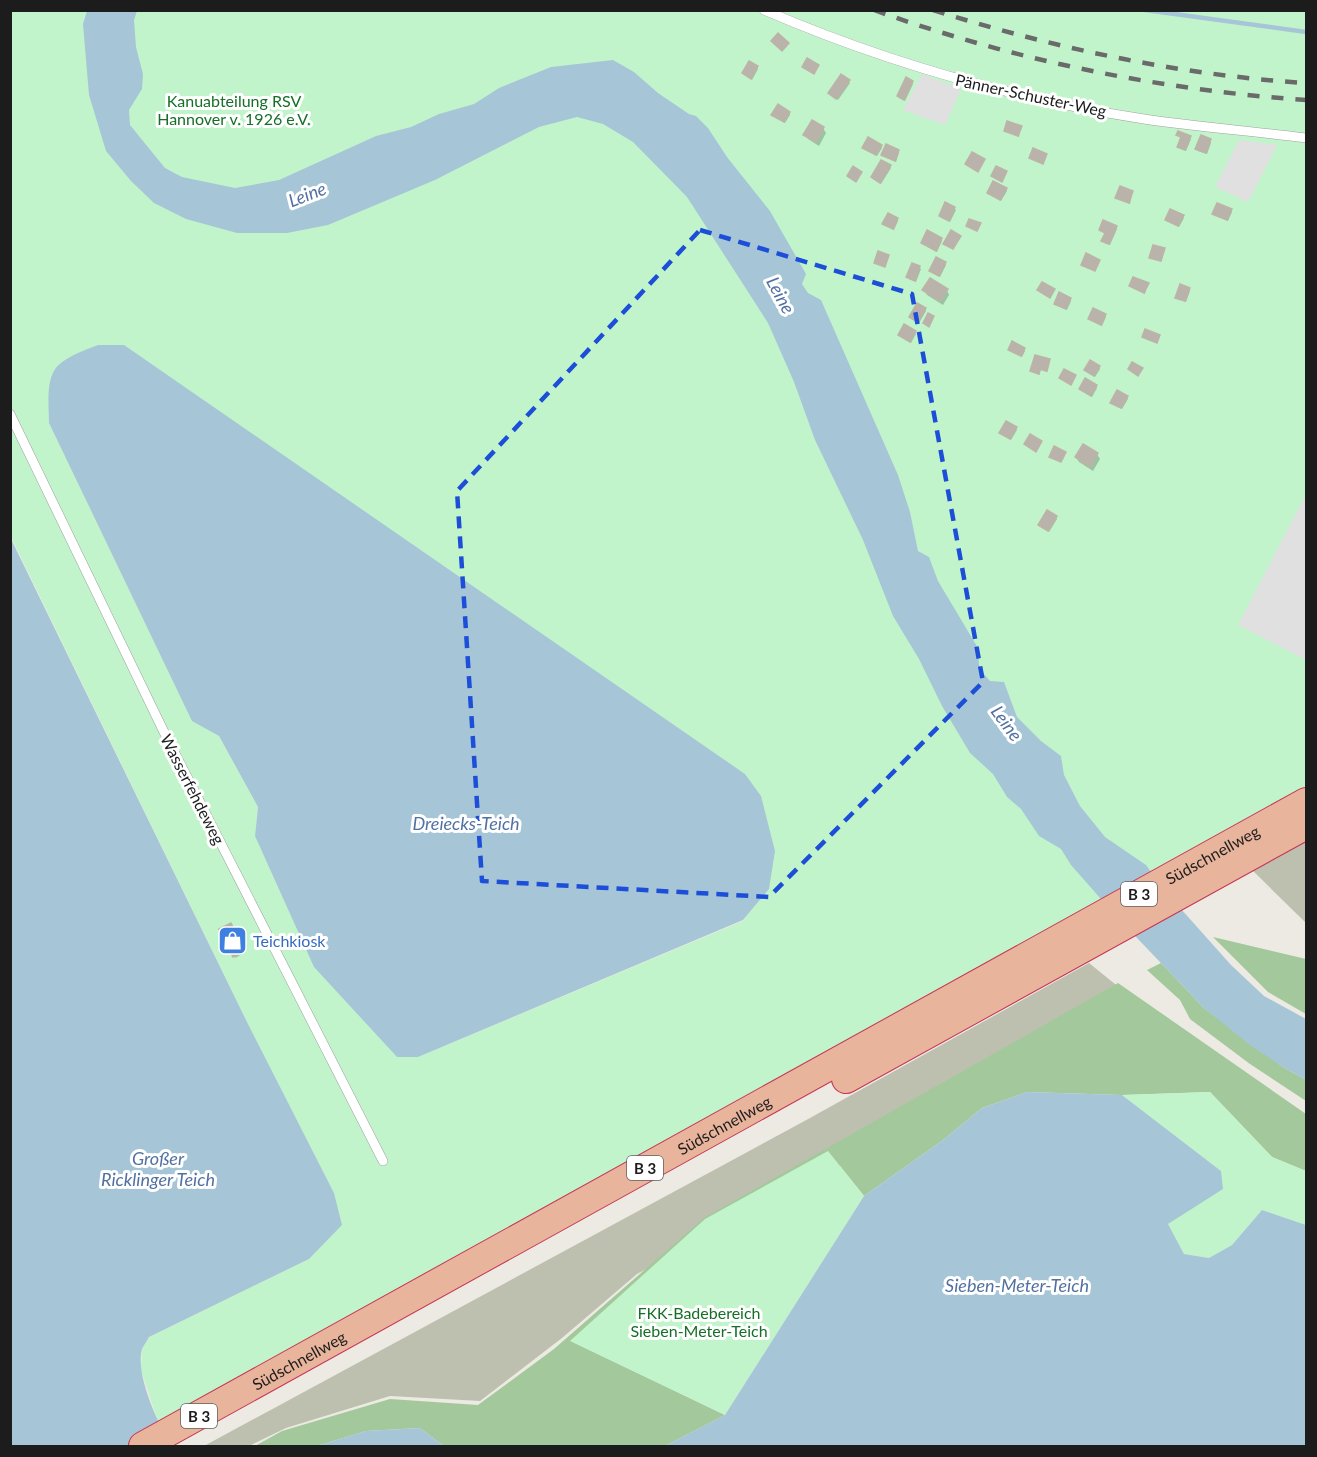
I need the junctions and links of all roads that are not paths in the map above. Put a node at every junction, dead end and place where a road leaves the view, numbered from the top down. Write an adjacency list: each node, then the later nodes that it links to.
1 (765, 10): 2 (lane, Pänner-Schuster-Weg)
2 (1306, 138)
3 (10, 414): 7 (lane, Wasserfehdeweg)
4 (1306, 802): 6 (highway, Südschnellweg / B 3)
5 (1306, 825): 6 (highway, Südschnellweg / B 3)
6 (1251, 844): 8 (highway, Südschnellweg / B 3)
7 (383, 1161)
8 (259, 1392): 9 (highway, Südschnellweg / B 3); 10 (highway, Südschnellweg / B 3)
9 (143, 1446)
10 (176, 1446)

